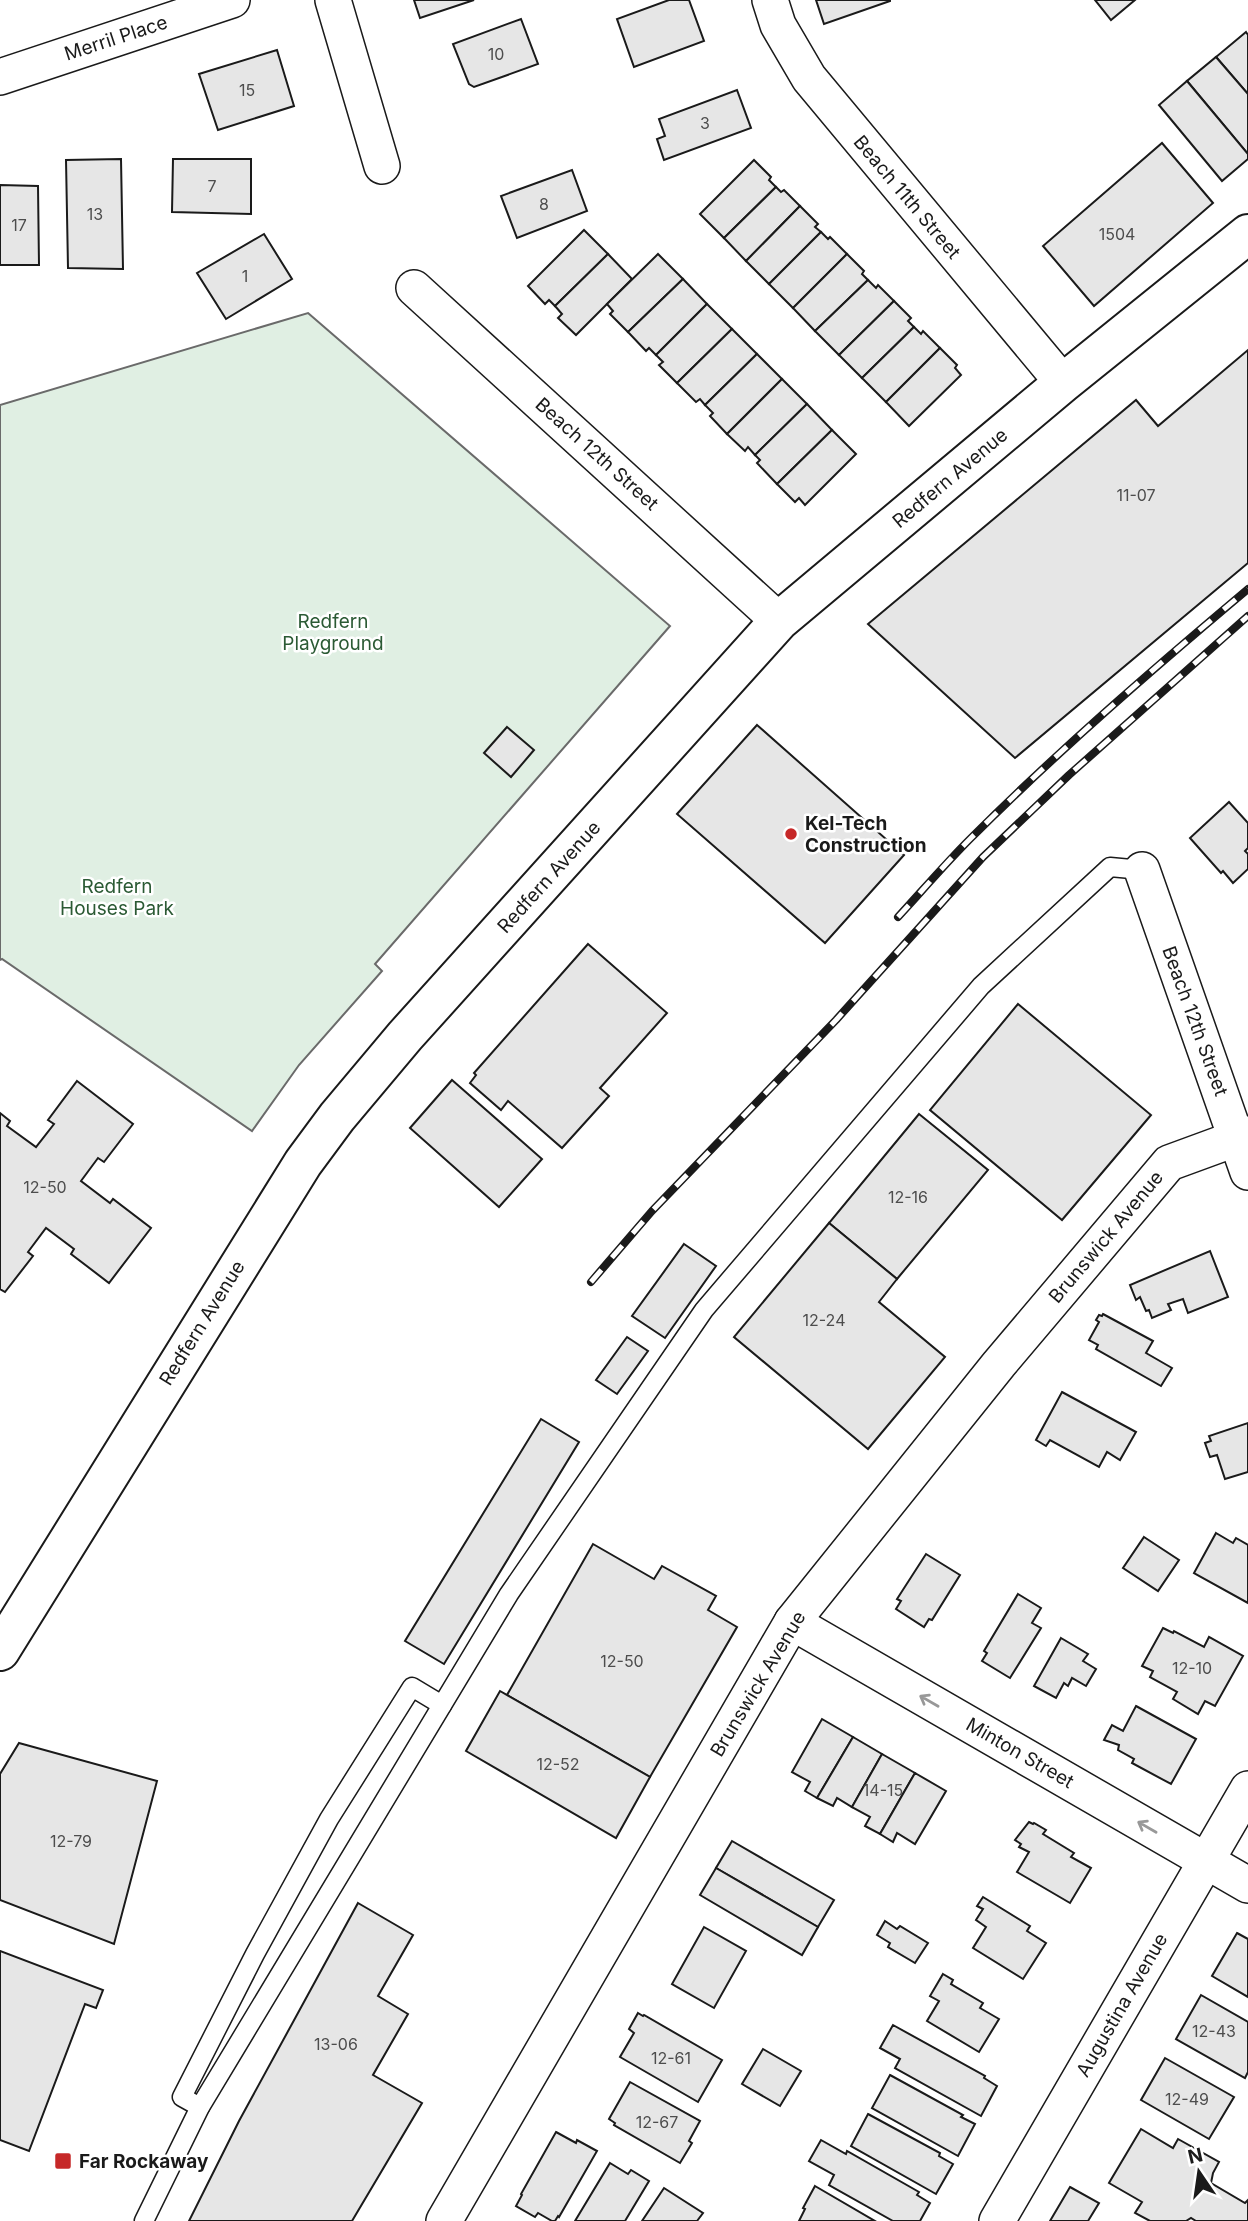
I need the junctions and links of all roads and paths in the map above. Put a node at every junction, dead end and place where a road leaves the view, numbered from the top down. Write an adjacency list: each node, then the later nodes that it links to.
1 (232, 0): 4 (street, Merril Place)
2 (333, 0): 5 (street)
3 (770, 0): 8 (street, Beach 11th Street)
4 (0, 76)
5 (382, 166)
6 (1248, 234): 8 (street, Redfern Avenue)
7 (414, 288): 9 (street, Beach 12th Street)
8 (1063, 383): 9 (street, Redfern Avenue)
9 (779, 621): 14 (street, Redfern Avenue)
10 (1142, 870): 11 (street, Beach 12th Street); 15 (lane)
11 (1242, 1136): 12 (street, Beach 12th Street); 13 (street, Brunswick Avenue)
12 (1248, 1172)
13 (792, 1622): 17 (street, Minton Street, one-way to 13); 21 (street, Brunswick Avenue)
14 (0, 1651)
15 (442, 1704): 19 (lane); 19 (lane)
16 (1248, 1789): 17 (street, Augustina Avenue)
17 (1206, 1861): 18 (street, Minton Street); 22 (street, Augustina Avenue)
18 (1248, 1885)
19 (200, 2107): 20 (lane)
20 (144, 2221)
21 (444, 2221)
22 (996, 2221)

